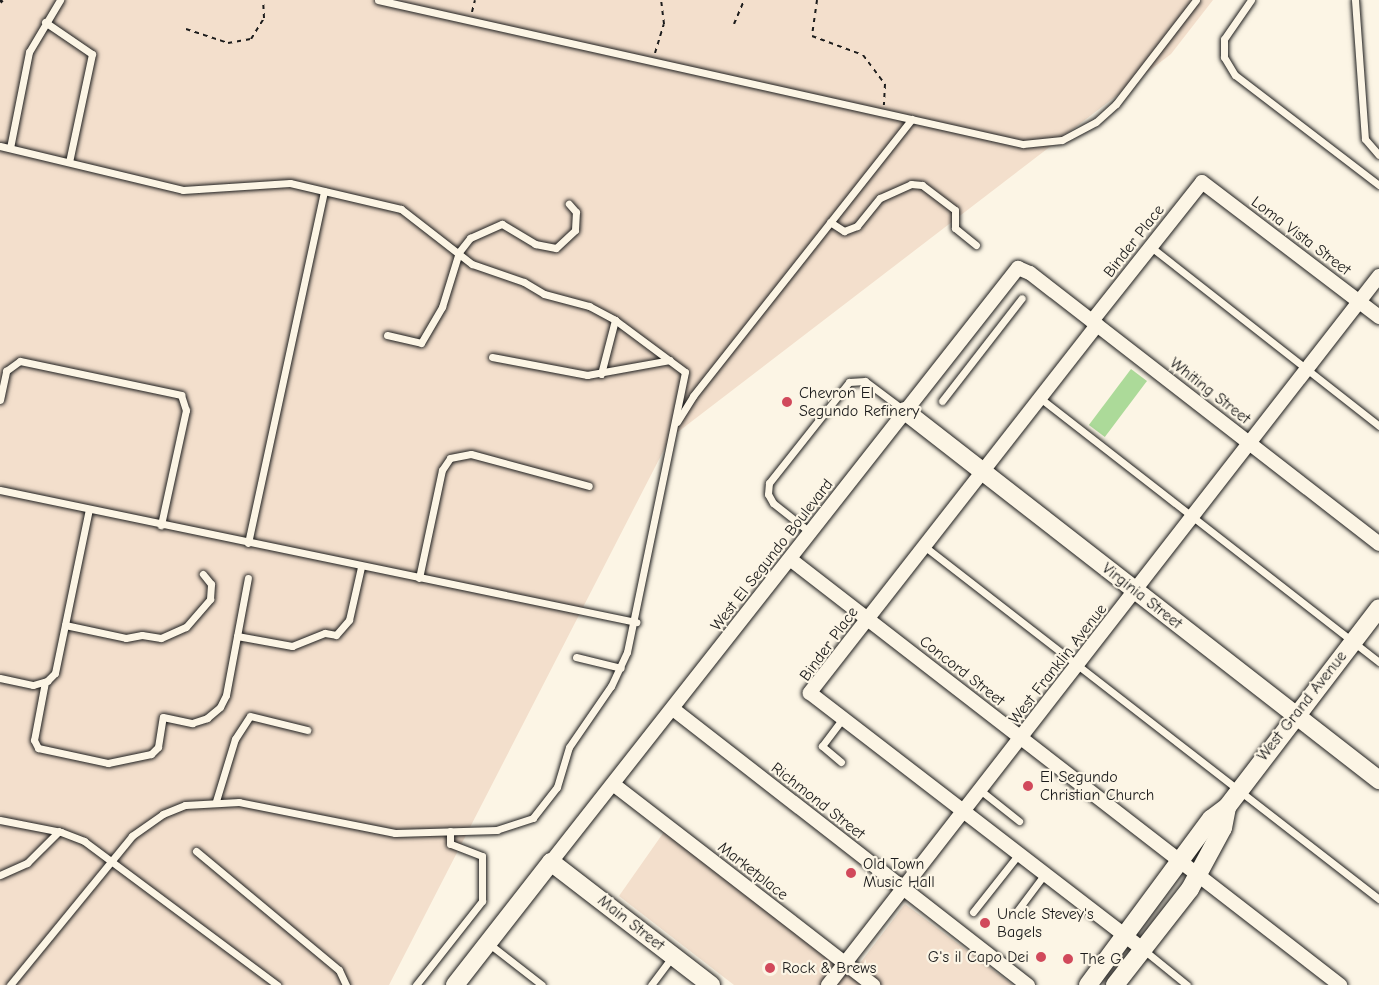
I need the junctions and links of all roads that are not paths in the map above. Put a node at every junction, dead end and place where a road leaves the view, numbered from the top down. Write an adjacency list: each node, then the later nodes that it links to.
1 (60, 0): 6 (lane)
2 (378, 0): 7 (lane)
3 (1196, 0): 7 (lane)
4 (1251, 0): 13 (lane)
5 (1355, 0): 10 (lane)
6 (45, 22): 9 (lane); 11 (lane)
7 (912, 119): 16 (lane)
8 (0, 146): 9 (lane)
9 (10, 148): 11 (lane)
10 (1379, 156)
11 (69, 162): 14 (lane)
12 (1202, 182): 18 (street, Binder Place); 23 (street, Loma Vista Street)
13 (1379, 185)
14 (324, 191): 19 (lane); 46 (lane)
15 (569, 204): 19 (lane)
16 (830, 222): 17 (lane); 37 (lane)
17 (976, 245)
18 (1151, 247): 26 (street, Binder Place); 30 (lane)
19 (459, 252): 25 (lane); 27 (lane)
20 (1018, 268): 26 (street, Whiting Street); 35 (street, West El Segundo Boulevard)
21 (1379, 276): 23 (street, West Franklin Avenue)
22 (1022, 298): 34 (lane)
23 (1359, 302): 24 (street, Loma Vista Street); 30 (street, West Franklin Avenue)
24 (1379, 317)
25 (615, 320): 29 (lane); 31 (lane)
26 (1095, 323): 32 (street, Binder Place); 38 (street, Whiting Street)
27 (387, 335)
28 (492, 357): 31 (lane)
29 (669, 360): 31 (lane); 37 (lane)
30 (1306, 369): 36 (lane); 38 (street, West Franklin Avenue)
31 (601, 374)
32 (1040, 398): 39 (street, Binder Place); 43 (lane)
33 (0, 400): 44 (lane)
34 (942, 401)
35 (904, 411): 39 (main road, Virginia Street); 45 (street, West El Segundo Boulevard); 45 (lane)
36 (1379, 426)
37 (670, 438): 57 (lane)
38 (1251, 443): 43 (street, West Franklin Avenue); 47 (street, Whiting Street)
39 (982, 472): 48 (street, Binder Place); 54 (main road, Virginia Street)
40 (589, 486): 53 (lane)
41 (0, 490): 42 (lane)
42 (90, 509): 44 (lane); 58 (lane)
43 (1193, 517): 54 (street, West Franklin Avenue); 60 (lane)
44 (161, 525): 46 (lane)
45 (811, 533): 49 (street, West El Segundo Boulevard)
46 (248, 543): 50 (lane)
47 (1379, 544)
48 (924, 546): 56 (street, Binder Place); 63 (lane)
49 (790, 559): 56 (street, Concord Street); 67 (street, West El Segundo Boulevard)
50 (361, 567): 53 (lane); 59 (lane)
51 (203, 574): 58 (lane)
52 (248, 578): 59 (lane)
53 (419, 578): 57 (lane)
54 (1135, 591): 63 (street, West Franklin Avenue); 68 (main road, Virginia Street)
55 (1379, 608): 60 (main road, West Grand Avenue)
56 (868, 619): 69 (street, Binder Place); 71 (street, Concord Street)
57 (636, 622): 64 (lane)
58 (65, 625): 66 (lane)
59 (237, 636): 66 (lane)
60 (1352, 641): 62 (lane); 68 (main road, West Grand Avenue)
61 (576, 657): 64 (lane)
62 (1379, 662)
63 (1078, 665): 71 (street, West Franklin Avenue); 76 (lane)
64 (621, 668): 83 (lane)
65 (0, 678): 66 (lane)
66 (45, 682)
67 (673, 709): 74 (street, West El Segundo Boulevard); 92 (street, Richmond Street)
68 (1295, 714): 73 (main road, Virginia Street); 76 (main road, West Grand Avenue)
69 (843, 718): 72 (lane); 79 (street, Binder Place)
70 (308, 729): 77 (lane)
71 (1021, 738): 75 (street, West Franklin Avenue); 87 (street, Concord Street)
72 (841, 762)
73 (1379, 780)
74 (613, 784): 88 (street, West El Segundo Boulevard); 100 (street, Marketplace)
75 (980, 790): 79 (street, West Franklin Avenue); 81 (lane)
76 (1238, 790): 78 (main road, West Grand Avenue); 93 (lane)
77 (216, 801): 83 (lane); 86 (lane)
78 (1227, 807): 87 (main road, West Grand Avenue); 91 (main road, West Grand Avenue)
79 (963, 813): 85 (street, Binder Place); 92 (street, West Franklin Avenue)
80 (0, 820): 82 (lane)
81 (1019, 821)
82 (58, 831): 86 (lane); 89 (lane)
83 (450, 831): 104 (lane)
84 (196, 850): 103 (lane)
85 (1018, 855): 90 (street, Binder Place); 95 (lane)
86 (112, 860): 101 (lane); 102 (lane)
87 (1182, 861): 91 (street, Concord Street); 96 (main road, West Grand Avenue)
88 (551, 862): 97 (main road); 99 (main road, Main Street)
89 (0, 875)
90 (1044, 875): 94 (lane); 96 (street, Binder Place)
91 (1199, 875): 98 (main road, West Grand Avenue); 115 (street, Concord Street)
92 (903, 889): 100 (street, West Franklin Avenue); 111 (street, Richmond Street)
93 (1379, 899)
94 (1017, 911)
95 (973, 912)
96 (1126, 937): 98 (street, Binder Place); 112 (main road, West Grand Avenue)
97 (488, 943): 105 (main road); 106 (lane)
98 (1142, 950): 113 (main road, West Grand Avenue); 114 (lane, Binder Place)
99 (673, 956): 107 (lane); 108 (main road, Main Street)
100 (845, 963): 109 (street, West Franklin Avenue); 110 (street, Marketplace)
101 (10, 985)
102 (278, 985)
103 (346, 985)
104 (416, 985)
105 (455, 985)
106 (542, 985)
107 (651, 985)
108 (711, 985)
109 (828, 985)
110 (873, 985)
111 (1028, 985)
112 (1088, 985)
113 (1115, 985)
114 (1187, 985)
115 (1340, 985)

